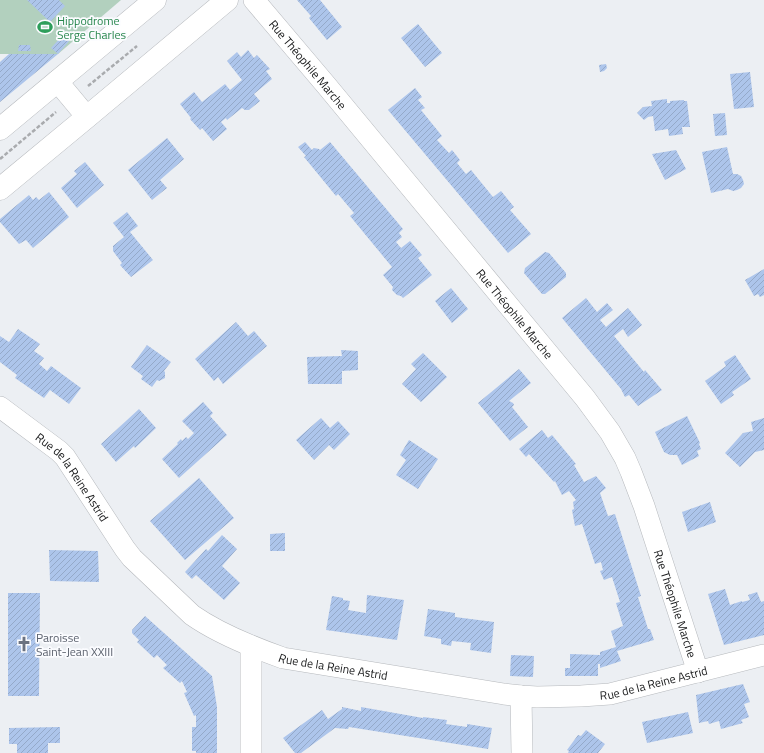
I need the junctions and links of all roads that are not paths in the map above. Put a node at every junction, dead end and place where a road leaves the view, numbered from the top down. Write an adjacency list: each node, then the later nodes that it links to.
1 (155, 0): 4 (main road)
2 (227, 0): 5 (main road)
3 (254, 0): 11 (street, Rue Théophile Marche)
4 (57, 81): 5 (street); 6 (main road)
5 (87, 117): 7 (main road)
6 (0, 129)
7 (0, 189)
8 (0, 407): 9 (street, Rue de la Reine Astrid)
9 (251, 646): 12 (street, Rue de la Reine Astrid); 13 (street)
10 (764, 655): 11 (street, Rue de la Reine Astrid)
11 (698, 672): 12 (street, Rue de la Reine Astrid)
12 (521, 696): 14 (street)
13 (251, 753)
14 (522, 753)

